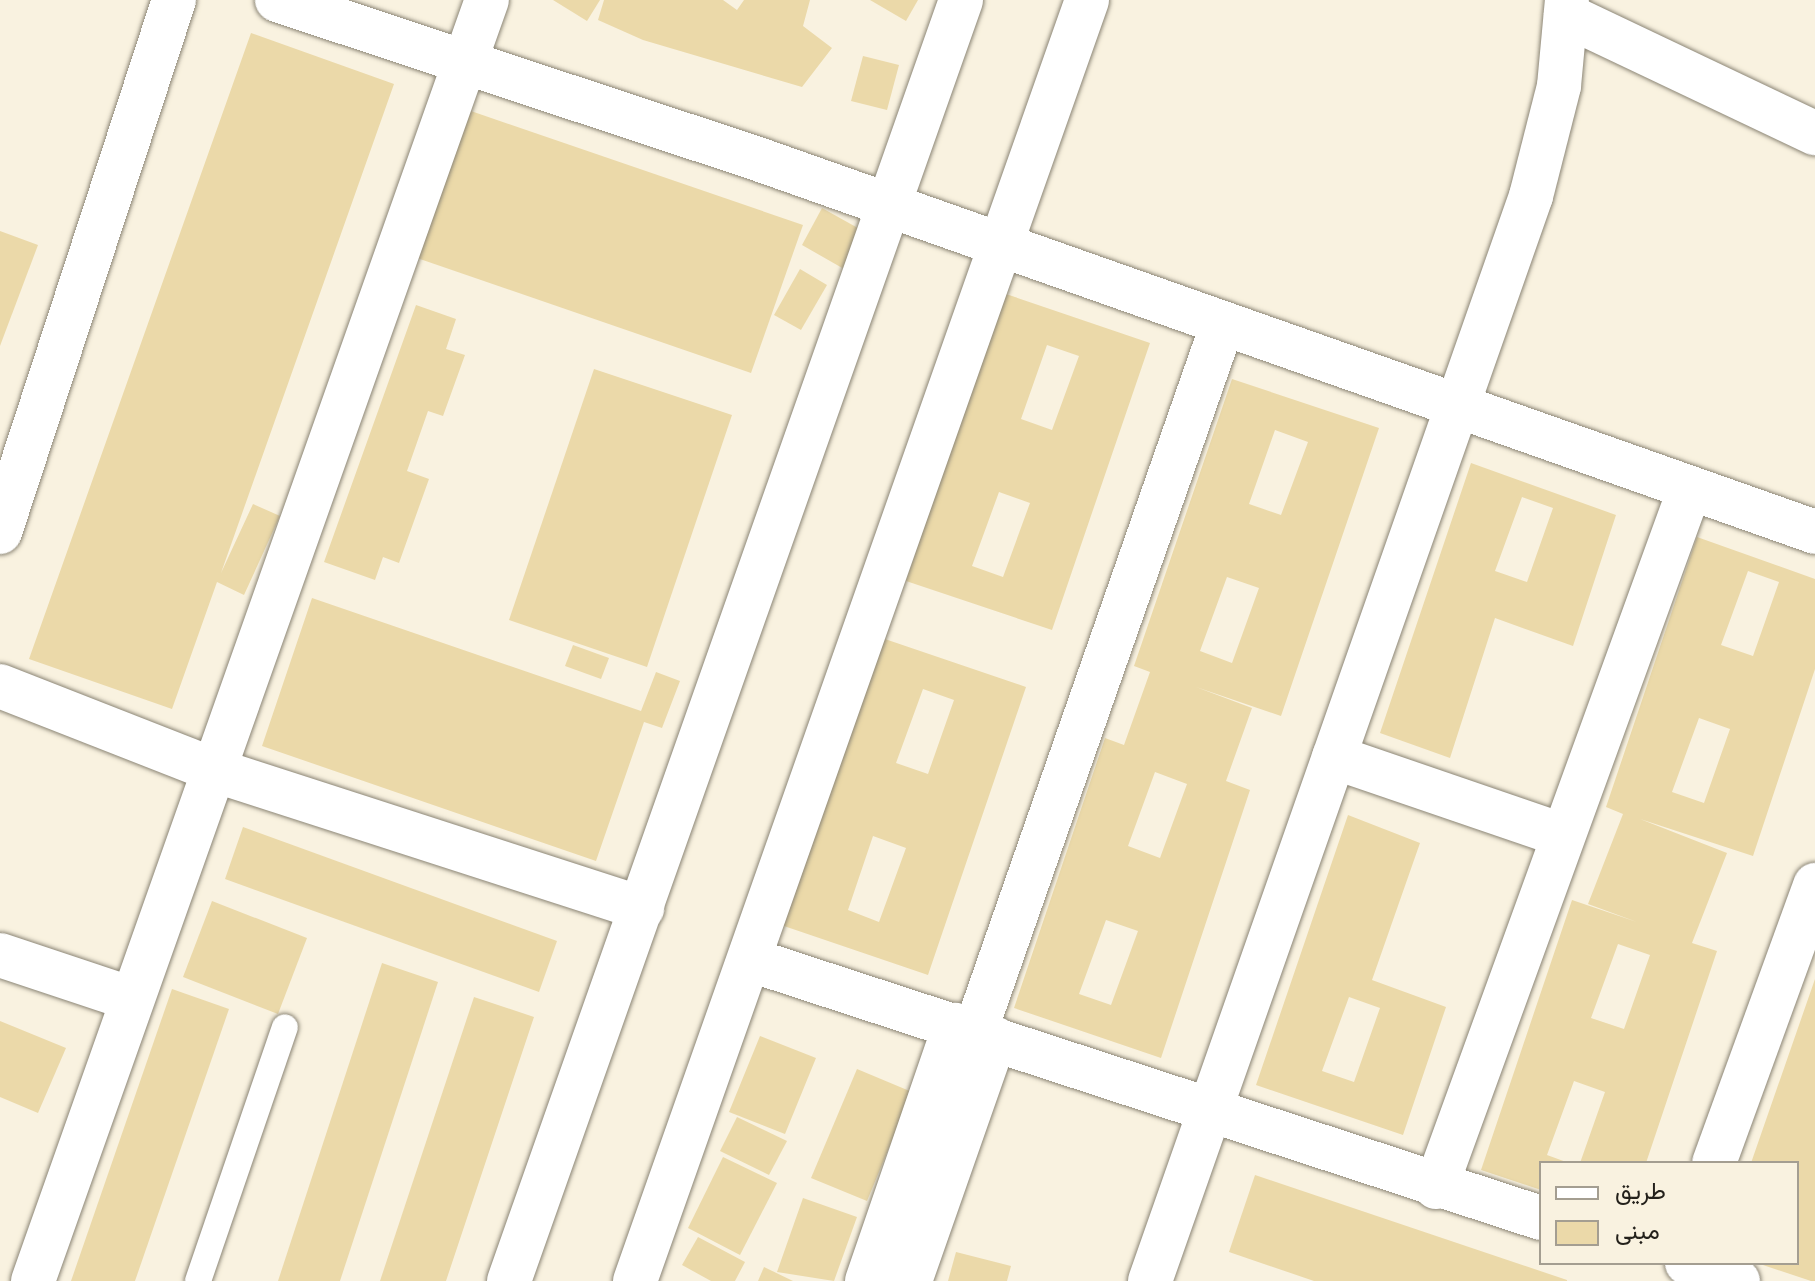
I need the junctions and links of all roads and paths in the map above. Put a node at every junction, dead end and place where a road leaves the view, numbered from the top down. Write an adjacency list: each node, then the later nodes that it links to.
1 (174, 0): 14 (street)
2 (277, 0): 7 (street)
3 (487, 0): 7 (street)
4 (961, 0): 9 (street)
5 (1087, 0): 10 (street)
6 (1567, 7): 8 (street); 12 (street)
7 (466, 63): 9 (street); 18 (street)
8 (1815, 133)
9 (888, 205): 10 (street); 21 (street)
10 (1001, 245): 11 (street); 23 (street)
11 (1223, 323): 12 (street); 26 (street)
12 (1452, 407): 13 (street); 17 (street)
13 (1689, 491): 15 (street); 19 (street)
14 (0, 532)
15 (1815, 532)
16 (0, 686): 18 (street)
17 (1334, 757): 19 (street); 27 (street)
18 (214, 770): 21 (street); 24 (street)
19 (1559, 834): 29 (street)
20 (1815, 885): 28 (street)
21 (642, 908): 34 (street)
22 (0, 955): 24 (street)
23 (751, 960): 26 (street); 35 (street)
24 (132, 999): 32 (street)
25 (285, 1027): 33 (lane)
26 (975, 1032): 27 (street); 36 (street); 37 (street)
27 (1209, 1111): 29 (street); 38 (street)
28 (1715, 1161)
29 (1436, 1187): 30 (street)
30 (1539, 1217)
31 (1693, 1265): 39 (street)
32 (33, 1281)
33 (198, 1281)
34 (509, 1281)
35 (635, 1281)
36 (867, 1281)
37 (910, 1281)
38 (1150, 1281)
39 (1738, 1281)

